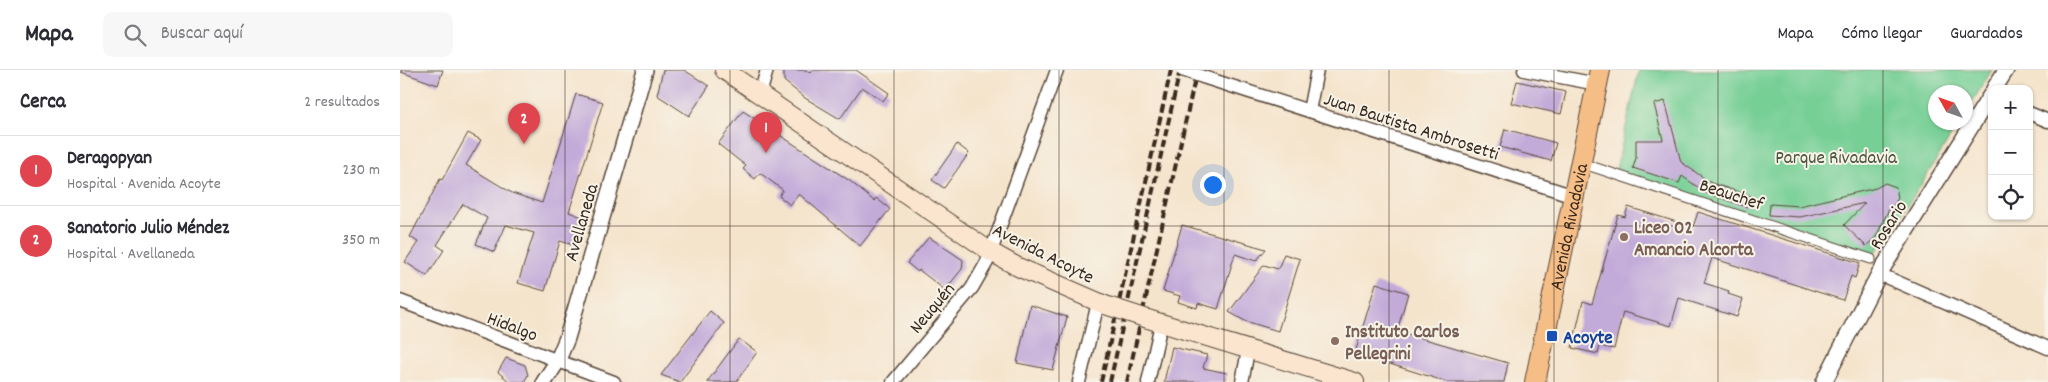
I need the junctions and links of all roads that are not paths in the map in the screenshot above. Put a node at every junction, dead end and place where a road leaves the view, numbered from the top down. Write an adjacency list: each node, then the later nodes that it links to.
1 (645, 70): 26 (street, Avellaneda)
2 (724, 70): 11 (main road, Avenida Acoyte)
3 (767, 70): 11 (street)
4 (1057, 70): 18 (street, Neuquén)
5 (1182, 70): 13 (street, Juan Bautista Ambrosetti, bridge)
6 (1317, 70): 13 (street)
7 (1524, 70): 9 (street)
8 (2006, 70): 10 (street, Rosario)
9 (1598, 77): 16 (main road, Avenida Rivadavia)
10 (1997, 85)
11 (760, 94): 18 (main road, Avenida Acoyte)
12 (1988, 100): 20 (street, Rosario)
13 (1309, 111): 17 (street, Juan Bautista Ambrosetti)
14 (2033, 115): 15 (street)
15 (2048, 121)
16 (1581, 163): 17 (main road, Avenida Rivadavia); 19 (street, Beauchef)
17 (1574, 196): 34 (main road, Avenida Rivadavia)
18 (991, 252): 22 (main road, Avenida Acoyte); 29 (street, Neuquén)
19 (1871, 259)
20 (1879, 274): 24 (street); 35 (street, Rosario)
21 (400, 301): 26 (street, Hidalgo)
22 (1101, 304): 23 (main road, Avenida Acoyte, bridge); 30 (street)
23 (1154, 322): 25 (main road, Avenida Acoyte); 31 (street)
24 (2048, 348)
25 (1248, 351): 32 (street); 33 (main road, Avenida Acoyte)
26 (557, 362): 27 (street, Avellaneda); 28 (street, Hidalgo)
27 (544, 382)
28 (614, 382)
29 (893, 382)
30 (1079, 382)
31 (1148, 382)
32 (1242, 382)
33 (1355, 382)
34 (1535, 382)
35 (1824, 382)

